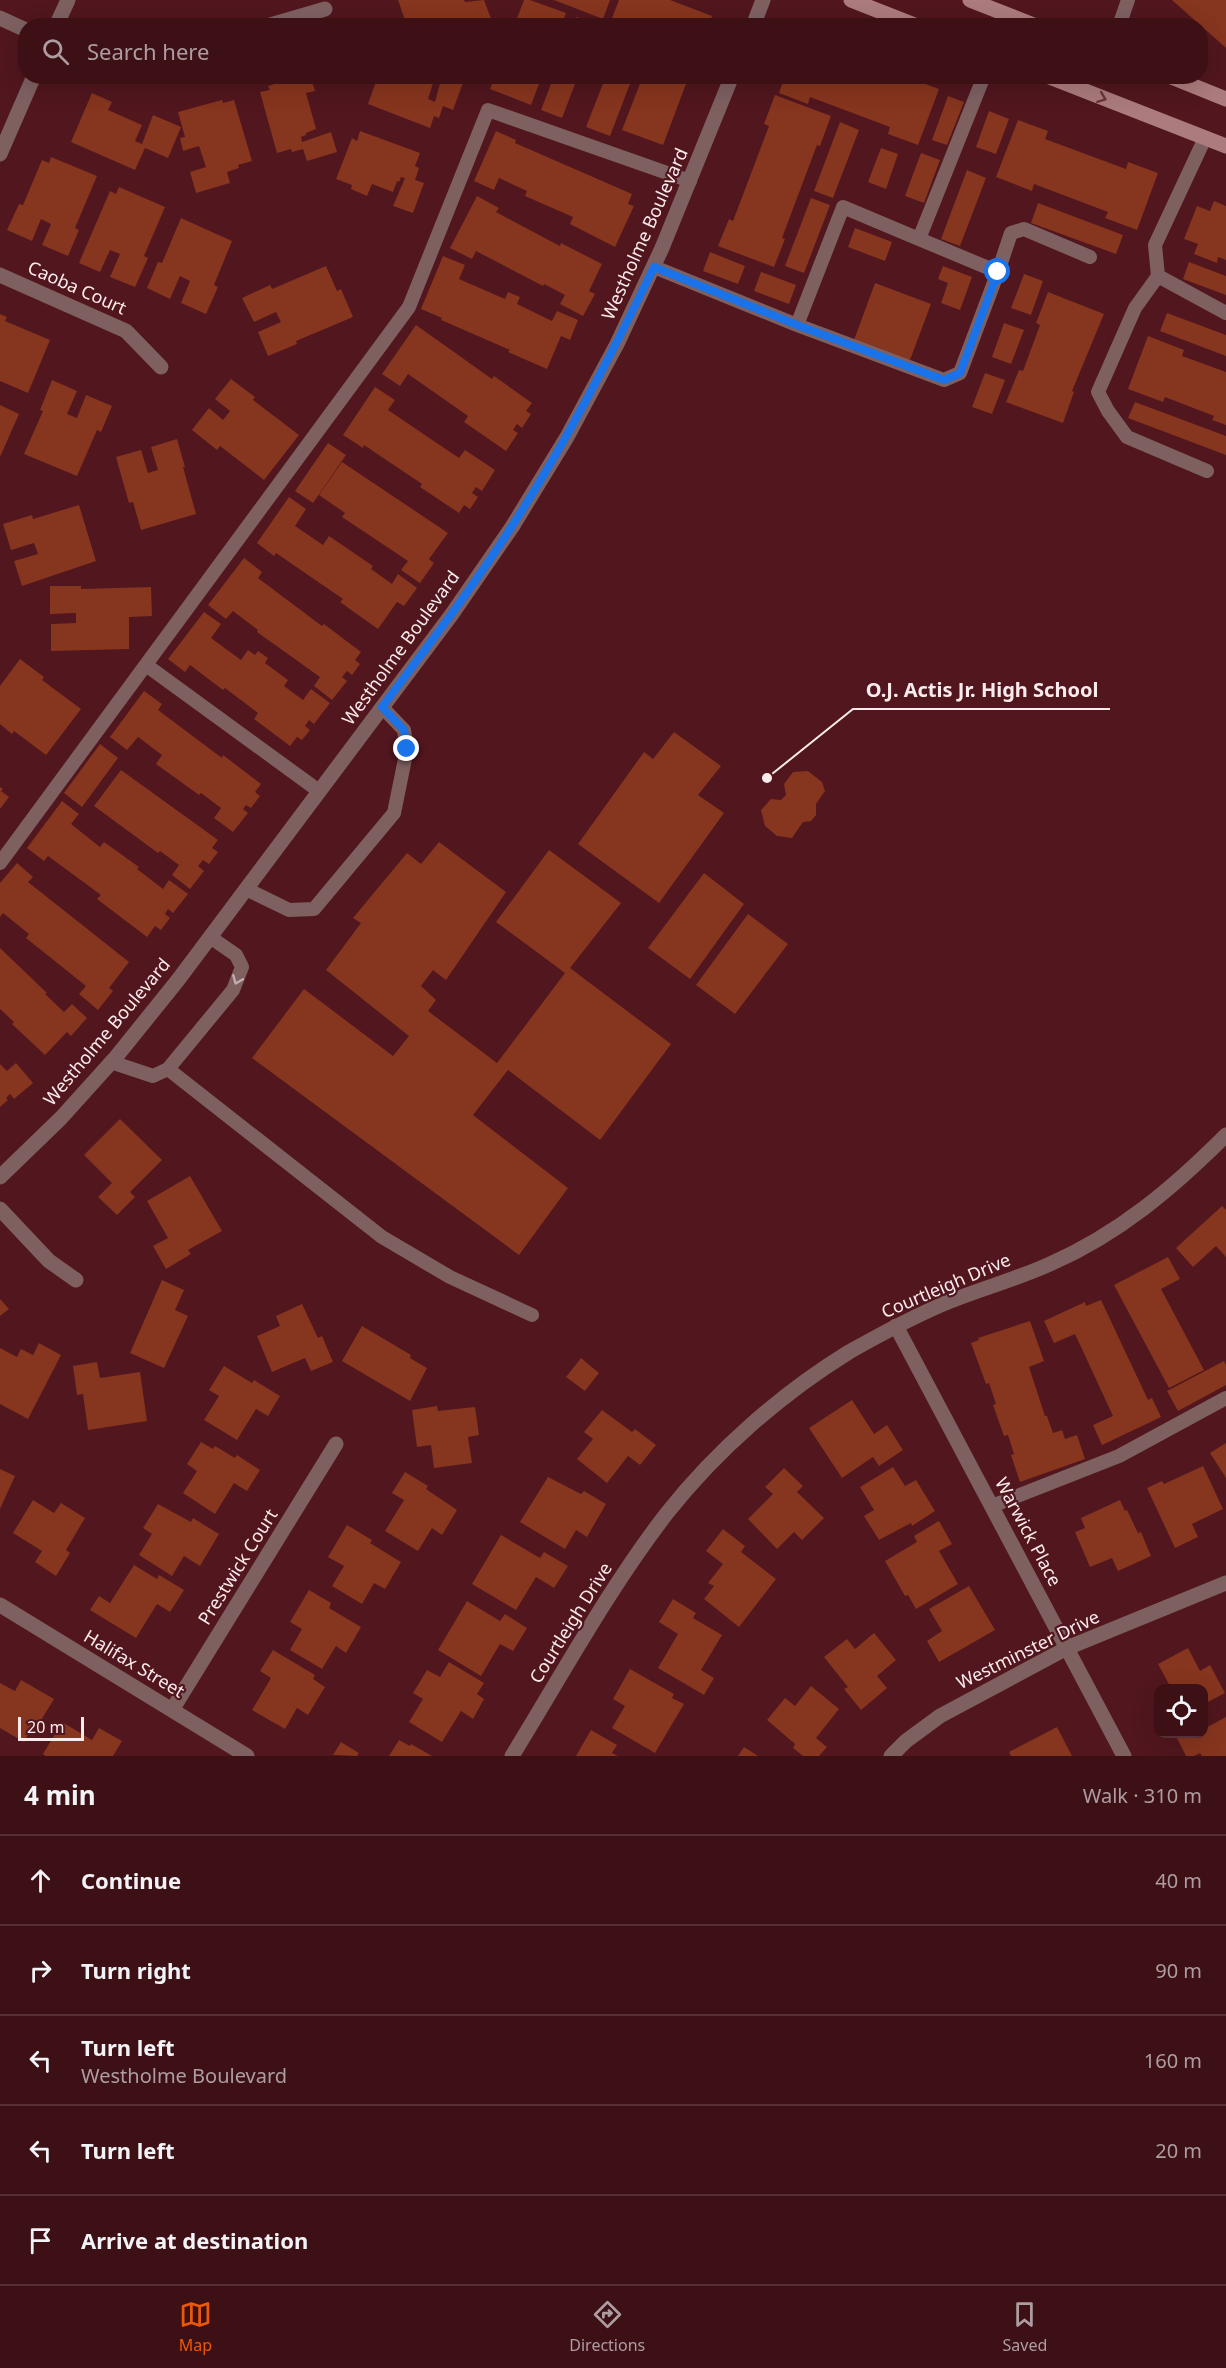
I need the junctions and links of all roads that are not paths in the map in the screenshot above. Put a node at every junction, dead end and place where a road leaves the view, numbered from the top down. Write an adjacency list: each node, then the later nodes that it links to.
1 (68, 0): 8 (street)
2 (763, 0): 10 (street)
3 (851, 0): 11 (main road)
4 (970, 0): 12 (main road)
5 (1128, 0): 13 (lane)
6 (324, 9): 9 (street)
7 (0, 18): 14 (street)
8 (60, 18)
9 (294, 18)
10 (756, 18)
11 (897, 18)
12 (1016, 18)
13 (1122, 18)
14 (18, 26)
15 (31, 84): 23 (street)
16 (729, 84): 24 (street, Westholme Boulevard)
17 (981, 84): 25 (lane)
18 (1067, 84): 21 (main road, one-way to 21)
19 (1188, 84): 20 (main road)
20 (1226, 99)
21 (1205, 138): 22 (main road); 30 (lane)
22 (1226, 146)
23 (0, 154)
24 (690, 182): 27 (street, Westholme Boulevard); 35 (lane)
25 (919, 239): 28 (lane); 32 (lane)
26 (1090, 257): 28 (lane)
27 (654, 267): 32 (lane); 36 (street, Westholme Boulevard)
28 (998, 272): 32 (lane)
29 (0, 275): 33 (street, Caoba Court)
30 (1158, 276): 31 (lane); 34 (lane)
31 (1226, 313)
32 (797, 325)
33 (161, 367)
34 (1207, 471)
35 (146, 664): 37 (lane); 38 (lane)
36 (382, 707): 37 (street, Westholme Boulevard); 39 (lane)
37 (319, 791): 39 (street, Westholme Boulevard)
38 (0, 863)
39 (246, 889): 40 (street, Westholme Boulevard)
40 (210, 937): 41 (street, Westholme Boulevard); 42 (lane, one-way to 42)
41 (111, 1062): 42 (lane); 44 (street, Westholme Boulevard)
42 (168, 1069): 47 (lane)
43 (1226, 1135): 48 (street, Courtleigh Drive)
44 (0, 1177)
45 (0, 1209): 46 (street)
46 (76, 1280)
47 (532, 1315)
48 (896, 1326): 51 (street, Warwick Place); 57 (street, Courtleigh Drive)
49 (1226, 1398): 51 (lane)
50 (336, 1444): 55 (street, Prestwick Court)
51 (992, 1506): 54 (street, Warwick Place)
52 (1226, 1583): 54 (street, Westminster Drive)
53 (0, 1605): 55 (street, Halifax Street)
54 (1067, 1648): 58 (street, Westminster Drive); 59 (street, Warwick Place)
55 (172, 1710): 56 (street, Halifax Street)
56 (247, 1756)
57 (512, 1756)
58 (891, 1756)
59 (1124, 1756)

